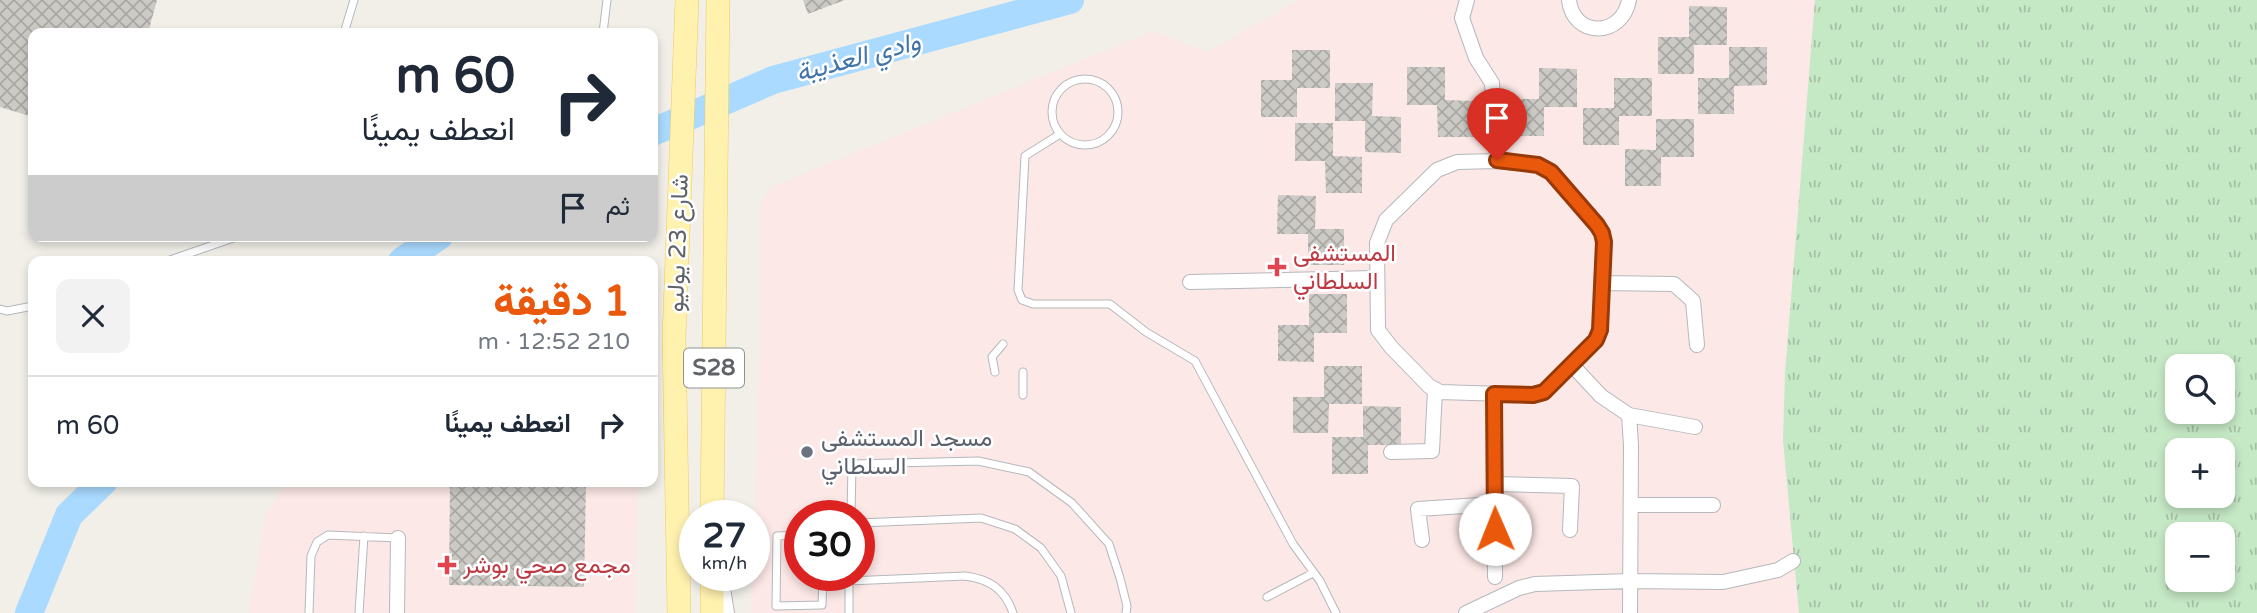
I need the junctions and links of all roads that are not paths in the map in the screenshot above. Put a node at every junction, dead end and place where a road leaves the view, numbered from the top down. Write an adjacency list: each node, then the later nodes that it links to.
1 (354, 0): 8 (lane)
2 (607, 0): 9 (lane)
3 (1467, 0): 11 (street)
4 (1569, 0): 5 (street)
5 (1629, 0)
6 (687, 1): 55 (main road, شارع 23 يوليو / S28)
7 (719, 3): 31 (main road, شارع 23 يوليو / S28)
8 (346, 28)
9 (604, 28)
10 (1060, 134): 10 (lane); 43 (lane)
11 (1497, 160): 14 (street); 16 (street)
12 (222, 242): 13 (lane)
13 (181, 256)
14 (1377, 278): 15 (street); 24 (street)
15 (1190, 282)
16 (1602, 283): 20 (street); 21 (street)
17 (28, 307): 18 (lane)
18 (0, 309)
19 (1003, 344): 22 (lane)
20 (1697, 345)
21 (1572, 365): 25 (street); 27 (street)
22 (995, 372)
23 (1023, 372): 26 (lane)
24 (1435, 389): 25 (street); 29 (street)
25 (1494, 394): 30 (street)
26 (1023, 395)
27 (1629, 415): 28 (street); 34 (street)
28 (1695, 427)
29 (1391, 452)
30 (1494, 484): 33 (street); 37 (street)
31 (712, 500)
32 (851, 500): 61 (lane)
33 (1494, 504): 41 (street); 44 (street)
34 (1631, 505): 35 (street); 46 (street)
35 (1713, 505)
36 (875, 522): 60 (lane)
37 (1570, 530)
38 (784, 536): 49 (lane)
39 (364, 537): 40 (lane); 52 (lane); 53 (lane)
40 (398, 538): 54 (street)
41 (1422, 540)
42 (1793, 561): 46 (street)
43 (1313, 573): 51 (lane); 62 (lane)
44 (1495, 577)
45 (875, 578): 59 (lane)
46 (1630, 581): 63 (street); 64 (street)
47 (712, 591): 56 (main road)
48 (723, 591): 57 (street)
49 (822, 591)
50 (849, 591): 58 (lane)
51 (1268, 597)
52 (309, 613)
53 (359, 613)
54 (397, 613)
55 (679, 613)
56 (712, 613)
57 (727, 613)
58 (849, 613)
59 (1013, 613)
60 (1071, 613)
61 (1126, 613)
62 (1336, 613)
63 (1466, 613)
64 (1630, 613)

